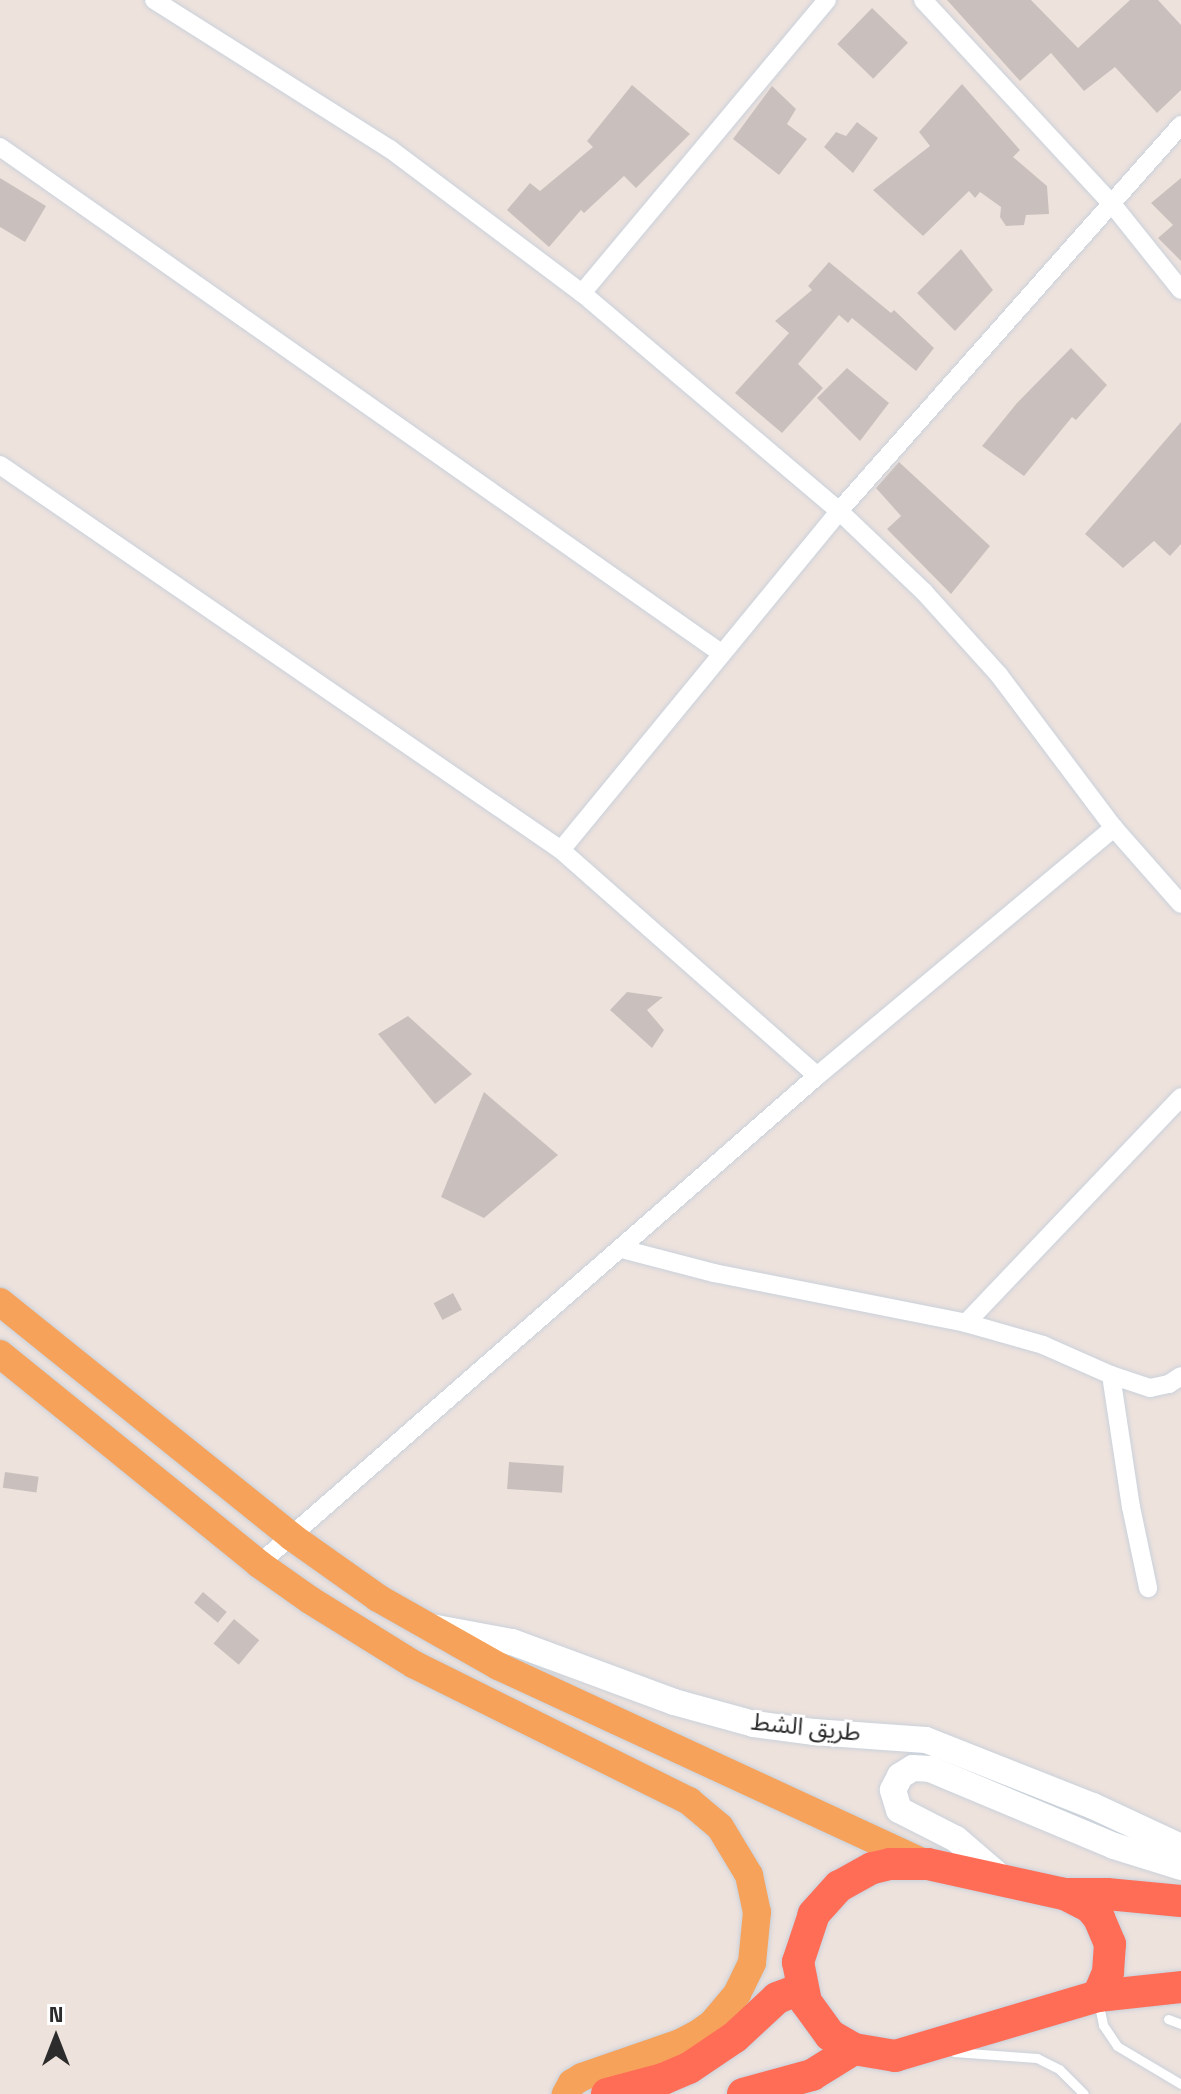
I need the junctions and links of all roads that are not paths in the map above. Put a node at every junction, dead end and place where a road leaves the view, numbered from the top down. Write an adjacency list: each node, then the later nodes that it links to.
1 (154, 0): 8 (street)
2 (827, 0): 8 (street)
3 (923, 0): 6 (street)
4 (1181, 125): 6 (street)
5 (0, 147): 11 (street)
6 (1112, 204): 7 (street); 10 (street)
7 (1180, 287)
8 (582, 293): 10 (street)
9 (0, 465): 13 (street)
10 (839, 511): 11 (street); 12 (street)
11 (721, 653): 13 (street)
12 (1114, 828): 14 (street); 15 (street)
13 (561, 850): 15 (street)
14 (1181, 904)
15 (817, 1076): 17 (street)
16 (1181, 1097): 19 (street)
17 (622, 1249): 19 (street); 23 (street)
18 (0, 1302): 23 (main road)
19 (966, 1323): 21 (street)
20 (0, 1354): 24 (main road)
21 (1111, 1375): 22 (street); 25 (street)
22 (1181, 1376)
23 (292, 1537): 24 (street); 26 (main road)
24 (259, 1564): 41 (main road)
25 (1148, 1588)
26 (423, 1626): 27 (main road, طريق الشط); 28 (main road)
27 (1181, 1847)
28 (928, 1864): 30 (highway); 34 (highway)
29 (1181, 1867): 30 (main road)
30 (1005, 1881): 31 (highway)
31 (1064, 1894): 32 (highway); 35 (highway)
32 (1181, 1901)
33 (1181, 1987): 35 (highway)
34 (801, 1989): 38 (highway); 42 (highway)
35 (1098, 1996): 39 (highway); 40 (lane)
36 (1168, 2019): 37 (lane)
37 (1181, 2024)
38 (854, 2049): 39 (highway); 43 (highway)
39 (915, 2051): 44 (lane)
40 (1178, 2080)
41 (566, 2094)
42 (607, 2094)
43 (743, 2094)
44 (1084, 2094)

